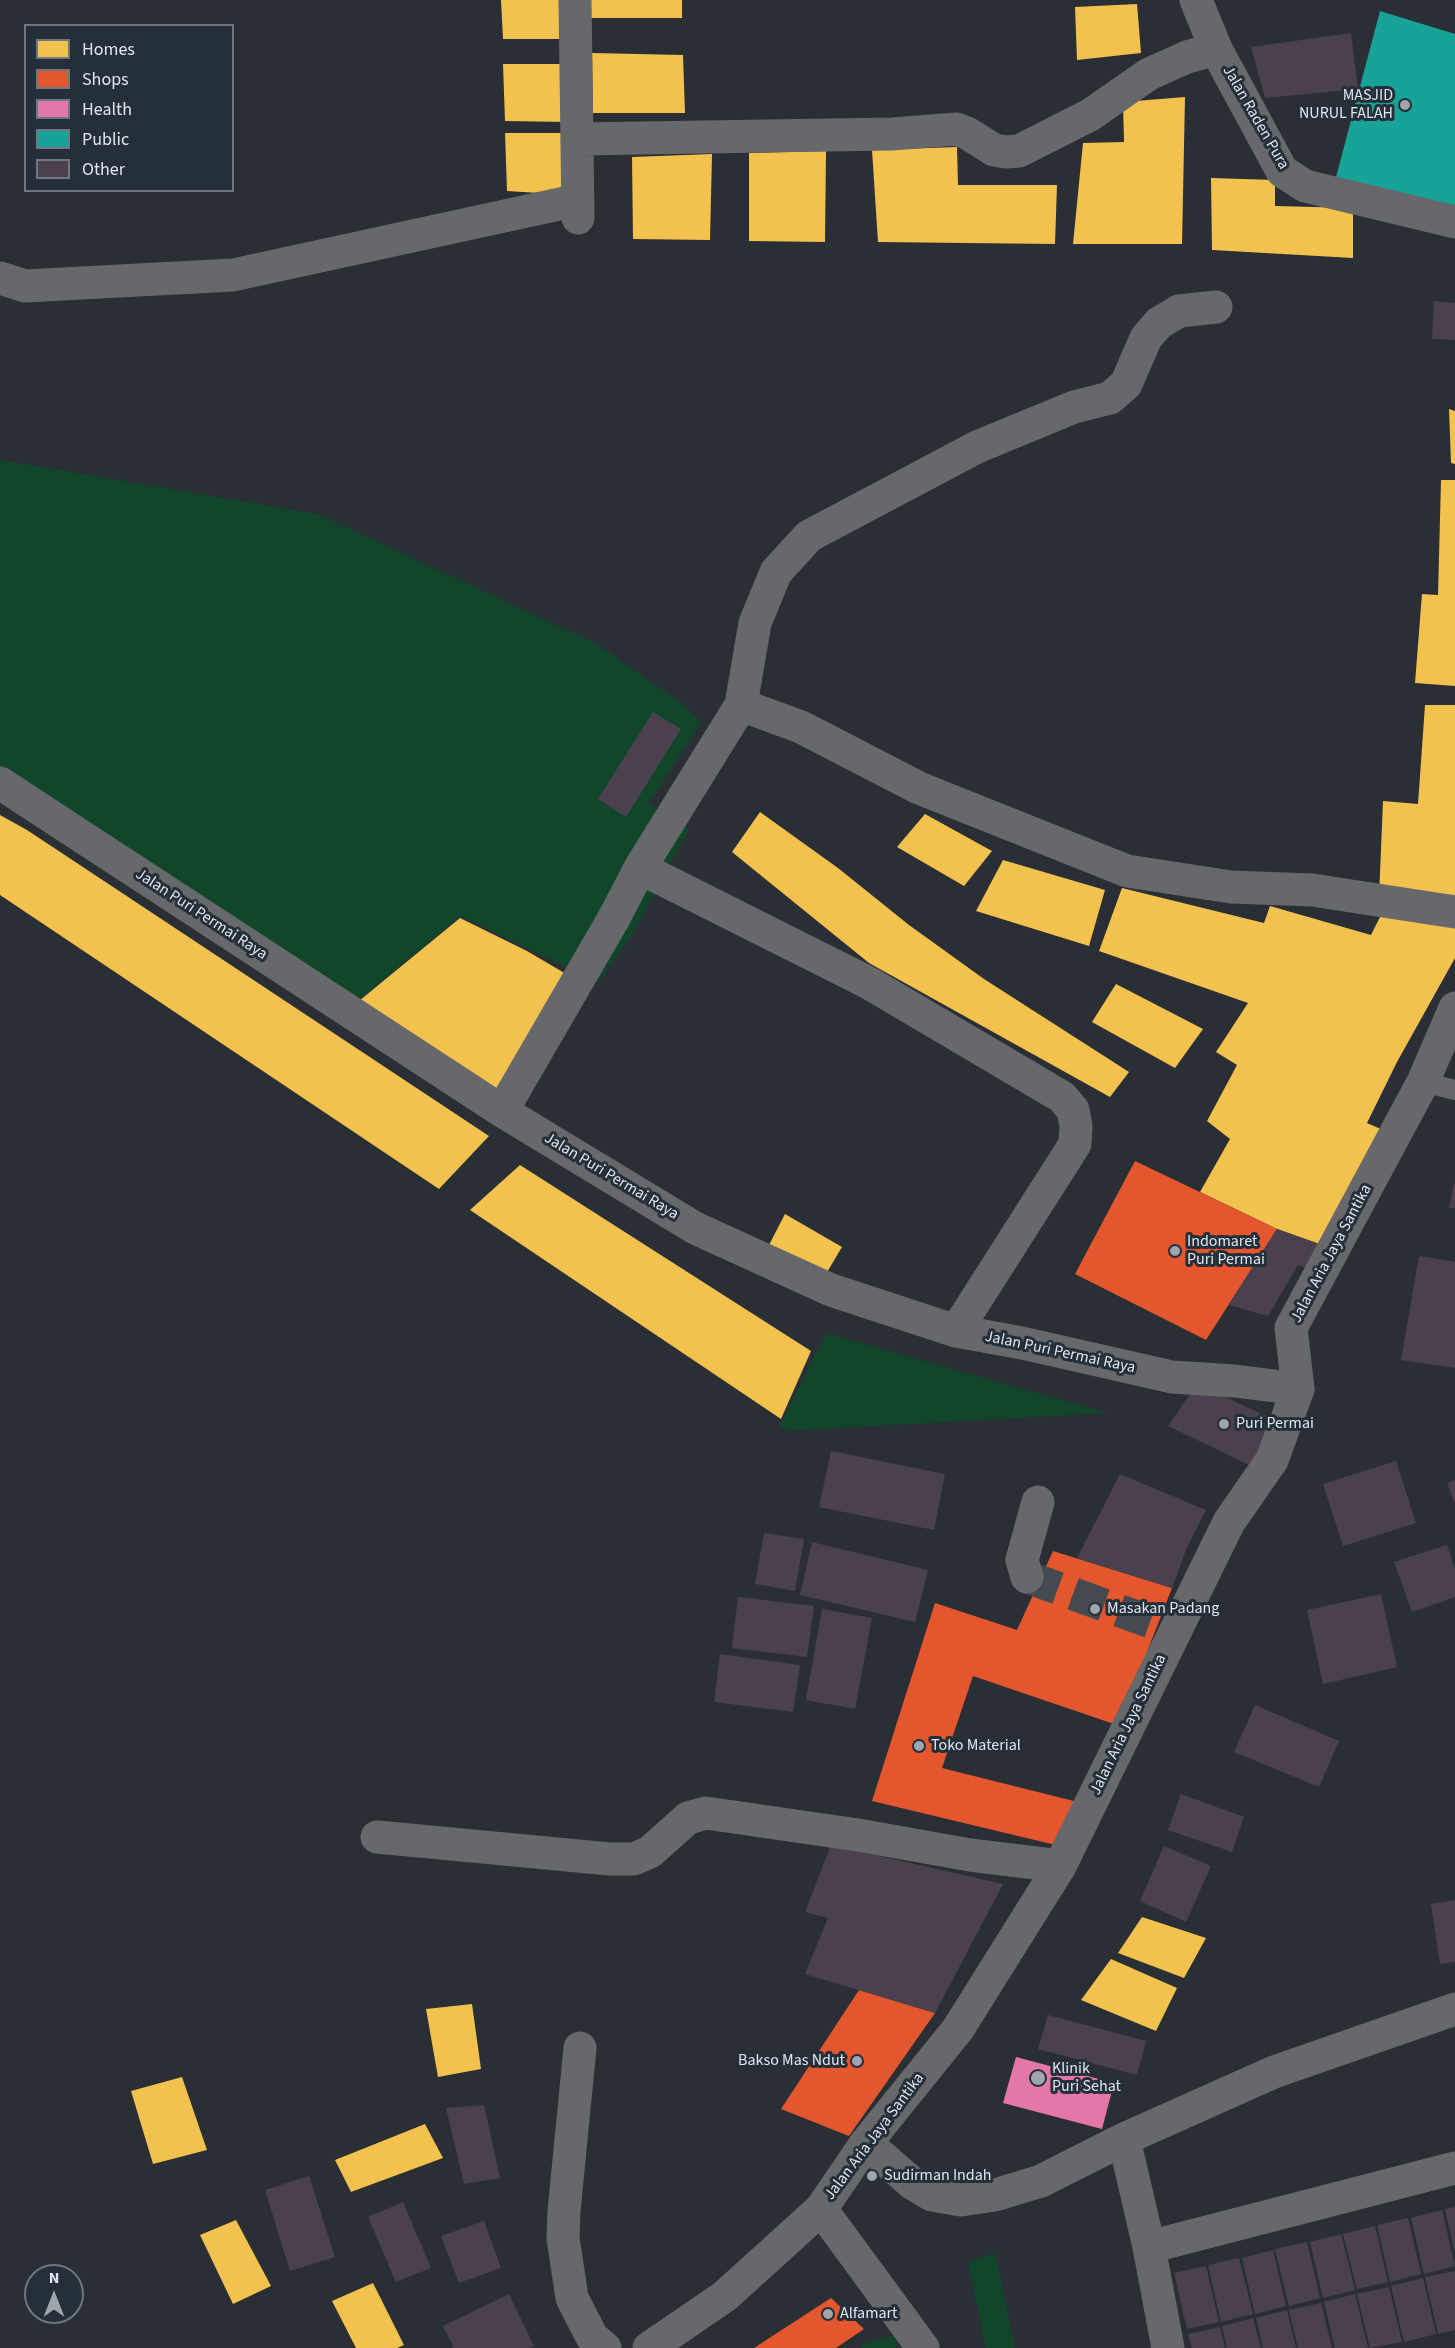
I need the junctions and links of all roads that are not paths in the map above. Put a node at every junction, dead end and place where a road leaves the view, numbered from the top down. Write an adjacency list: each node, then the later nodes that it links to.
1 (575, 0): 4 (street)
2 (1196, 0): 3 (street, Jalan Raden Pura)
3 (1215, 48): 4 (street); 5 (street, Jalan Raden Pura)
4 (578, 139): 6 (street)
5 (1455, 222)
6 (0, 278)
7 (1215, 307): 8 (street)
8 (741, 705): 10 (street); 11 (street)
9 (0, 783): 15 (street, Jalan Puri Permai Raya)
10 (640, 868): 15 (street); 16 (street)
11 (1455, 912)
12 (1455, 1008): 13 (street, Jalan Aria Jaya Santika)
13 (1424, 1082): 14 (lane); 17 (street, Jalan Aria Jaya Santika)
14 (1455, 1090)
15 (502, 1111): 16 (street, Jalan Puri Permai Raya)
16 (956, 1331): 17 (street, Jalan Puri Permai Raya)
17 (1298, 1389): 21 (street, Jalan Aria Jaya Santika)
18 (1038, 1502): 19 (street)
19 (1027, 1577)
20 (377, 1837): 21 (street)
21 (1060, 1866): 25 (street, Jalan Aria Jaya Santika)
22 (1455, 2009): 24 (street)
23 (580, 2048): 29 (street)
24 (1124, 2139): 25 (street); 28 (street)
25 (866, 2143): 27 (street, Jalan Aria Jaya Santika)
26 (1455, 2168): 28 (street)
27 (821, 2209): 30 (street, Jalan Aria Jaya Santika); 31 (street)
28 (1149, 2247): 32 (street)
29 (605, 2348)
30 (649, 2348)
31 (923, 2348)
32 (1168, 2348)

